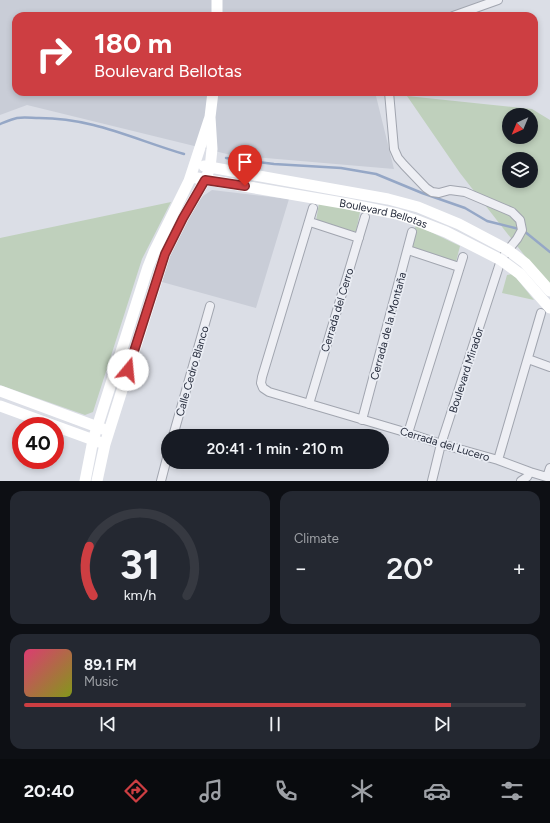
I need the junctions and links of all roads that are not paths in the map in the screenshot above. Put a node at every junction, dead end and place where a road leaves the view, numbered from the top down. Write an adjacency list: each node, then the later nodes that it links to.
1 (217, 0): 3 (street)
2 (498, 0): 4 (street)
3 (216, 12)
4 (464, 12)
5 (213, 96): 7 (street)
6 (389, 96): 22 (street, Boulevard Mirador)
7 (210, 117): 8 (street); 9 (street)
8 (195, 164): 9 (street, Boulevard Bellotas); 10 (street)
9 (210, 168): 11 (street); 12 (street, Boulevard Bellotas)
10 (191, 177): 11 (street, Boulevard Bellotas); 35 (street)
11 (205, 180): 14 (street, Boulevard Bellotas); 37 (street)
12 (318, 187): 13 (street, Boulevard Bellotas); 14 (street)
13 (370, 196): 15 (street, Boulevard Bellotas); 16 (street, Cerrada del Cerro)
14 (314, 203): 16 (street, Boulevard Bellotas); 18 (street)
15 (418, 208): 17 (street); 22 (street, Boulevard Bellotas)
16 (367, 212): 17 (street, Boulevard Bellotas); 20 (street, Cerrada del Cerro)
17 (415, 220): 24 (street, Boulevard Bellotas)
18 (310, 222): 20 (street); 32 (street, Cerrada del Lucero)
19 (412, 232): 21 (street, Cerrada de la Montaña)
20 (359, 238): 32 (street, Cerrada del Cerro)
21 (408, 250): 25 (street); 34 (street, Cerrada de la Montaña)
22 (508, 250): 24 (street, Boulevard Mirador); 26 (street, Boulevard Bellotas)
23 (463, 257): 25 (street)
24 (501, 260): 28 (street, Boulevard Bellotas); 41 (street, Boulevard Mirador)
25 (459, 267): 38 (street)
26 (550, 291): 28 (street)
27 (210, 306): 36 (street, Calle Cedro Blanco)
28 (545, 308): 29 (street)
29 (528, 360): 30 (street); 42 (street)
30 (550, 367)
31 (0, 391): 35 (street)
32 (309, 404): 34 (street, Cerrada del Lucero)
33 (0, 406): 39 (street)
34 (362, 420): 38 (street, Cerrada del Lucero)
35 (97, 426): 37 (street); 39 (street)
36 (175, 429)
37 (109, 431): 40 (street)
38 (408, 433): 41 (street, Cerrada del Lucero)
39 (93, 440): 40 (street); 47 (street)
40 (105, 444): 48 (street)
41 (441, 444): 42 (street, Cerrada del Lucero); 50 (street, Boulevard Mirador)
42 (498, 460): 45 (street, Cerrada del Lucero)
43 (550, 468): 46 (street)
44 (164, 469): 49 (street)
45 (530, 472): 46 (street, Cerrada del Lucero); 51 (street)
46 (549, 478)
47 (85, 481)
48 (97, 481)
49 (161, 481)
50 (432, 481)
51 (521, 481)

